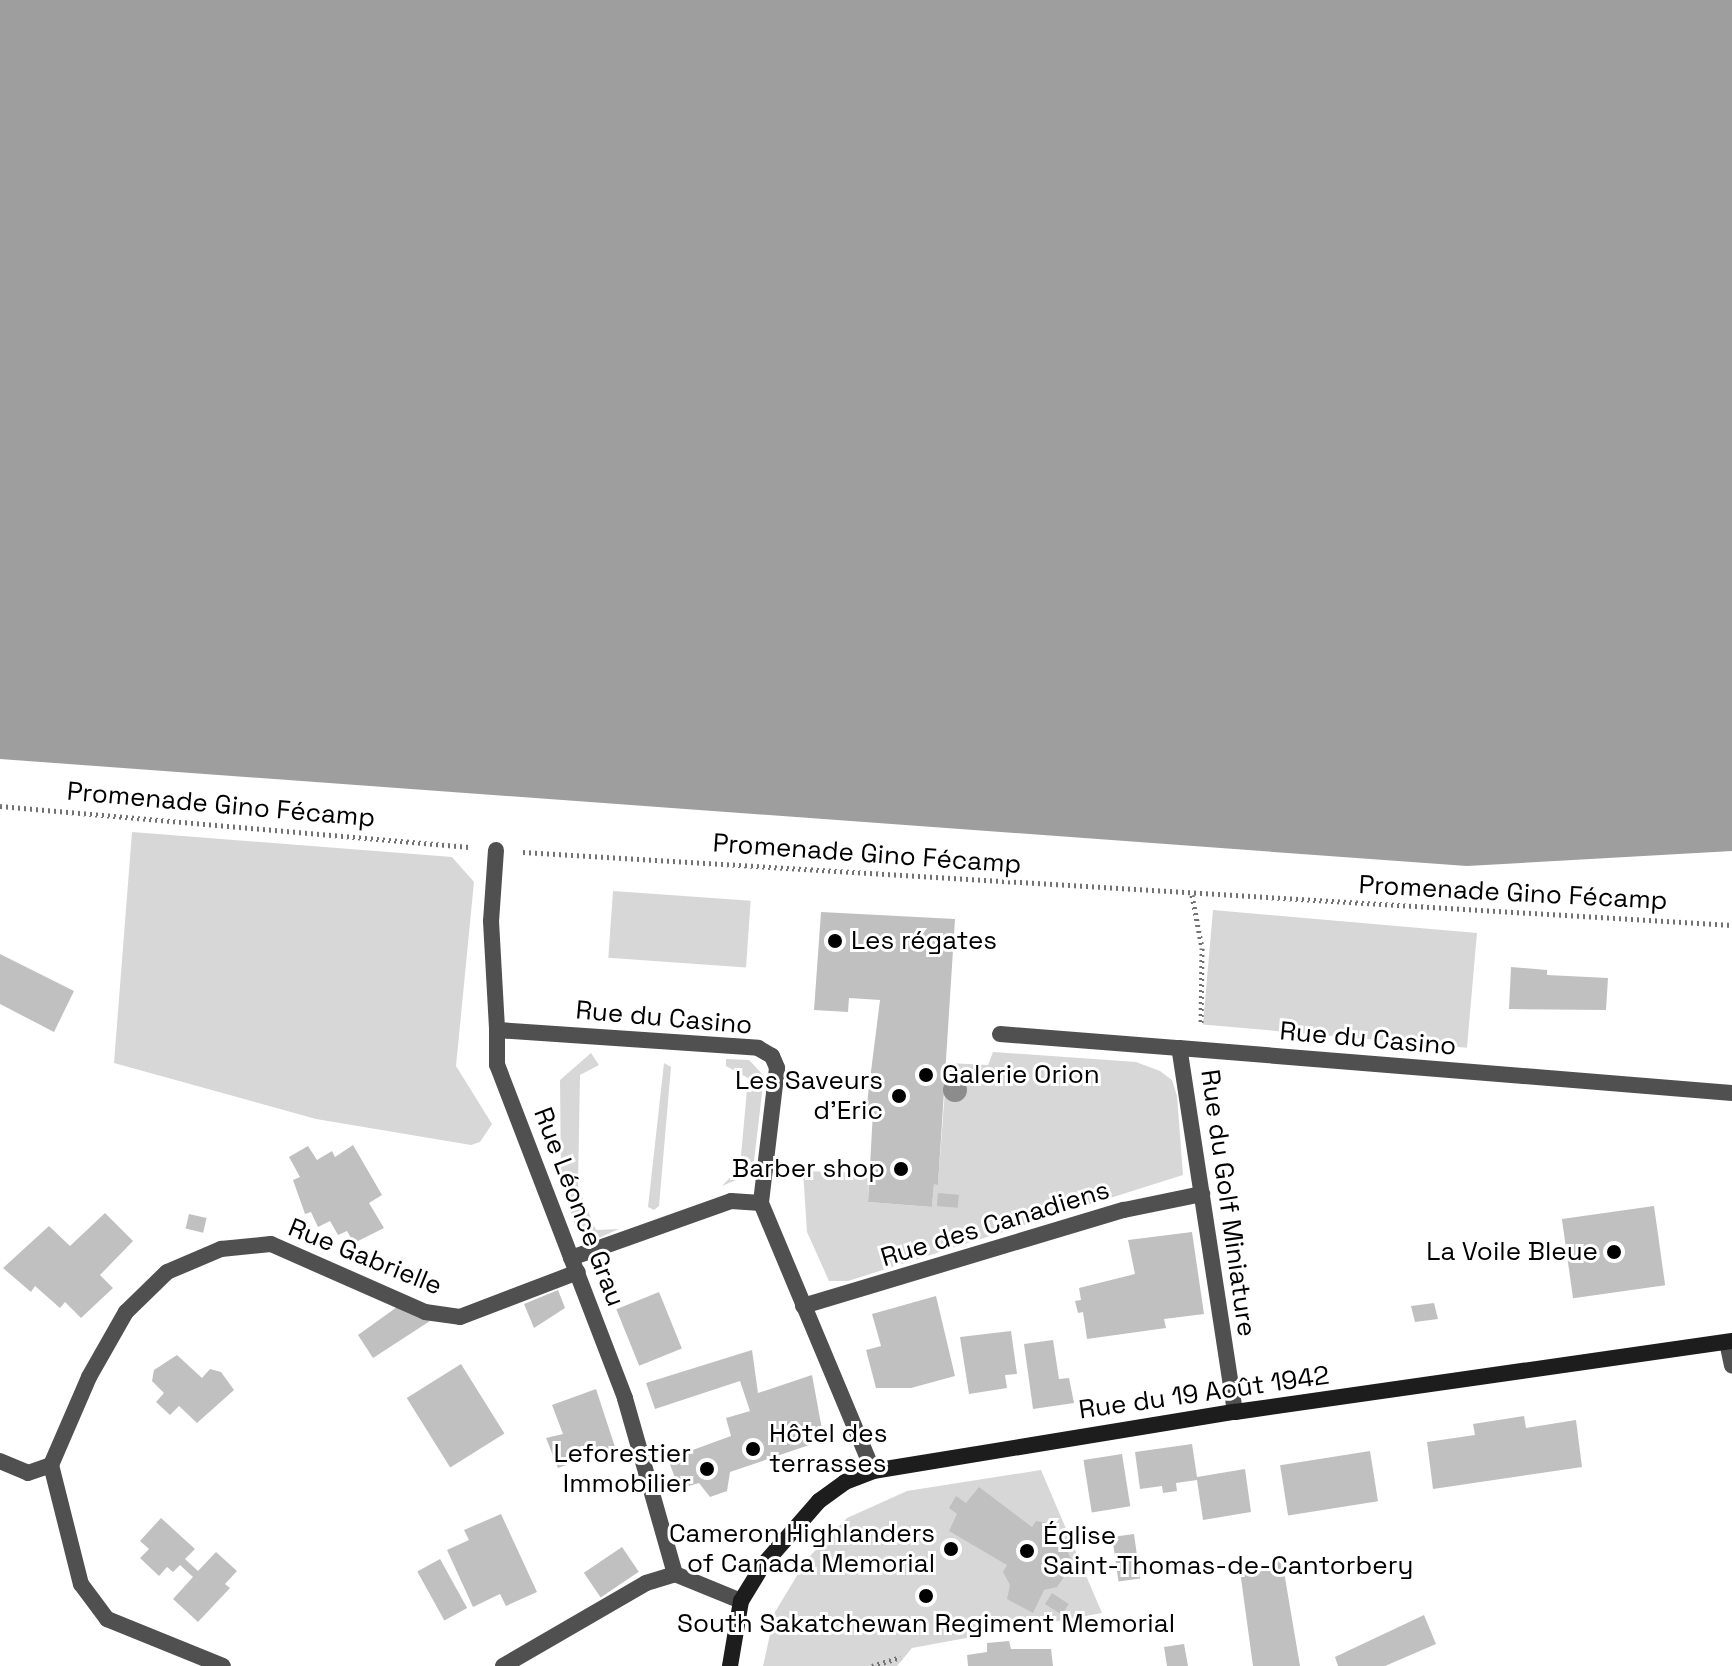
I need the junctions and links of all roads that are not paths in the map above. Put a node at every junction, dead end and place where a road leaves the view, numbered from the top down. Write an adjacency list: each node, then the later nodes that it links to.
1 (496, 850): 2 (street, Rue Léonce Grau)
2 (497, 1030): 7 (street, Rue du Casino); 8 (street, Rue Léonce Grau)
3 (1000, 1034): 4 (street, Rue du Casino)
4 (1179, 1048): 5 (street, Rue du Casino); 6 (street, Rue du Golf Miniature)
5 (1732, 1093)
6 (1202, 1194): 9 (street, Rue des Canadiens); 12 (street, Rue du Golf Miniature)
7 (761, 1203): 8 (street, Rue Gabrielle); 9 (street)
8 (574, 1265): 14 (street, Rue Gabrielle); 16 (street, Rue Léonce Grau)
9 (803, 1306): 15 (street)
10 (1730, 1342): 11 (street); 12 (main road, Rue du 19 Août 1942)
11 (1732, 1365)
12 (1235, 1412): 15 (main road, Rue du 19 Août 1942)
13 (0, 1461): 14 (street)
14 (51, 1465): 18 (street)
15 (873, 1471): 17 (main road, Rue du 19 Août 1942)
16 (675, 1574): 17 (street); 19 (street)
17 (741, 1601): 20 (main road)
18 (223, 1666)
19 (503, 1666)
20 (730, 1666)

